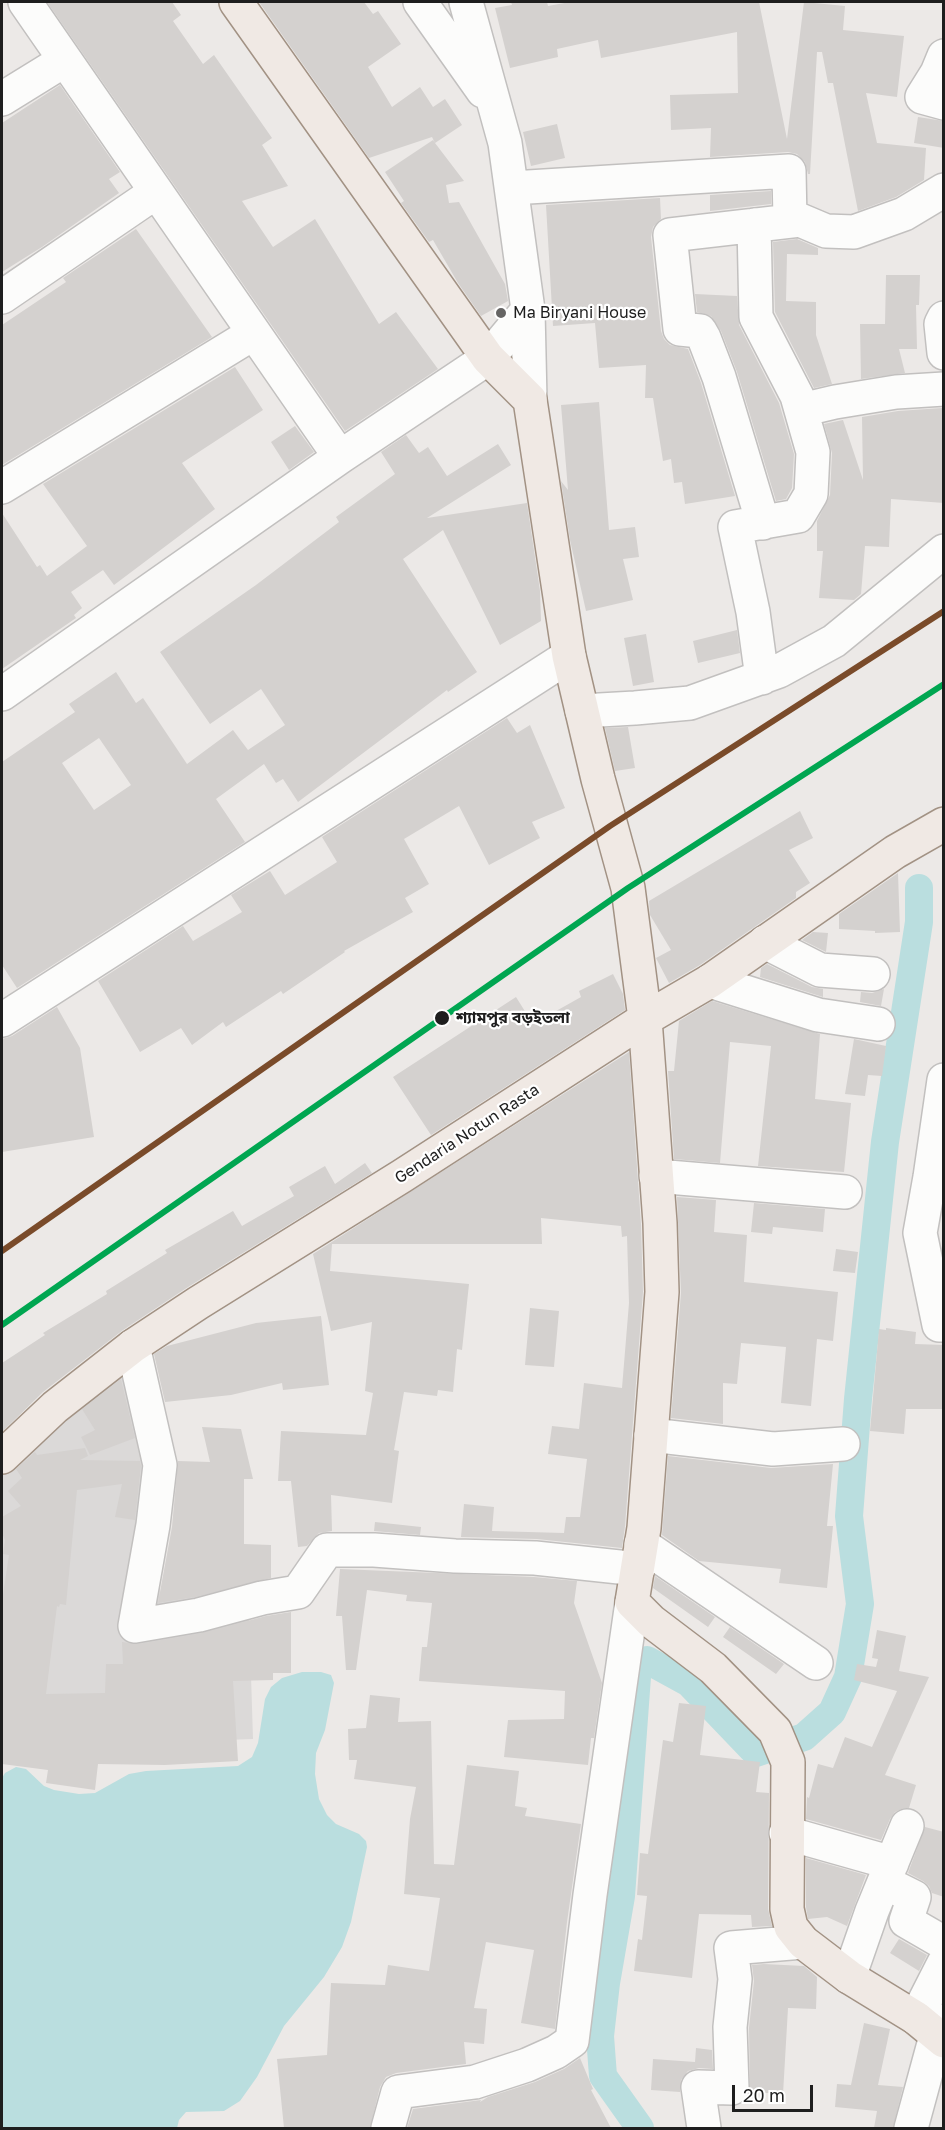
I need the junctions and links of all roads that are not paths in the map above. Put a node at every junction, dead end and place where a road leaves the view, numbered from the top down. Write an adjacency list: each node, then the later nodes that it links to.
1 (25, 2): 6 (street)
2 (236, 2): 20 (main road)
3 (420, 2): 9 (street)
4 (466, 2): 9 (street)
5 (944, 56): 8 (street)
6 (65, 60): 7 (street); 12 (street)
7 (2, 99)
8 (944, 103)
9 (497, 111): 10 (street)
10 (512, 188): 13 (street); 16 (street)
11 (944, 190): 13 (street)
12 (156, 192): 15 (street); 18 (street)
13 (790, 221): 14 (street)
14 (754, 225): 23 (street); 26 (street)
15 (2, 297)
16 (528, 310): 20 (street); 22 (street)
17 (944, 318): 19 (street)
18 (254, 333): 24 (street); 25 (street)
19 (944, 353)
20 (488, 358): 22 (main road); 24 (street)
21 (944, 389): 23 (street)
22 (530, 400): 28 (main road)
23 (801, 410): 26 (street)
24 (340, 457): 30 (street)
25 (2, 487)
26 (763, 523): 29 (street)
27 (944, 551): 29 (street)
28 (569, 656): 31 (main road); 37 (street)
29 (762, 678): 31 (street)
30 (2, 694)
31 (582, 711): 36 (main road)
32 (944, 824): 33 (main road, Gendaria Notun Rasta)
33 (765, 942): 34 (street); 35 (main road, Gendaria Notun Rasta)
34 (873, 974)
35 (710, 981): 36 (main road, Gendaria Notun Rasta); 38 (street)
36 (645, 1019): 40 (main road); 43 (main road, Gendaria Notun Rasta)
37 (2, 1020)
38 (878, 1024)
39 (944, 1080): 42 (street)
40 (656, 1176): 41 (street); 44 (main road)
41 (845, 1192)
42 (944, 1325)
43 (133, 1346): 46 (main road, Gendaria Notun Rasta); 47 (street)
44 (651, 1435): 45 (street); 47 (main road)
45 (843, 1444)
46 (2, 1457)
47 (639, 1557): 48 (main road); 49 (street)
48 (632, 1602): 51 (main road); 58 (street)
49 (816, 1663)
50 (907, 1826): 52 (street)
51 (786, 1833): 52 (street); 53 (main road)
52 (888, 1873): 54 (street); 56 (street)
53 (803, 1942): 56 (main road); 59 (street)
54 (944, 1943)
55 (944, 1963): 57 (street)
56 (849, 1977): 57 (main road)
57 (935, 2029): 60 (street)
58 (388, 2128)
59 (704, 2128)
60 (911, 2128)

